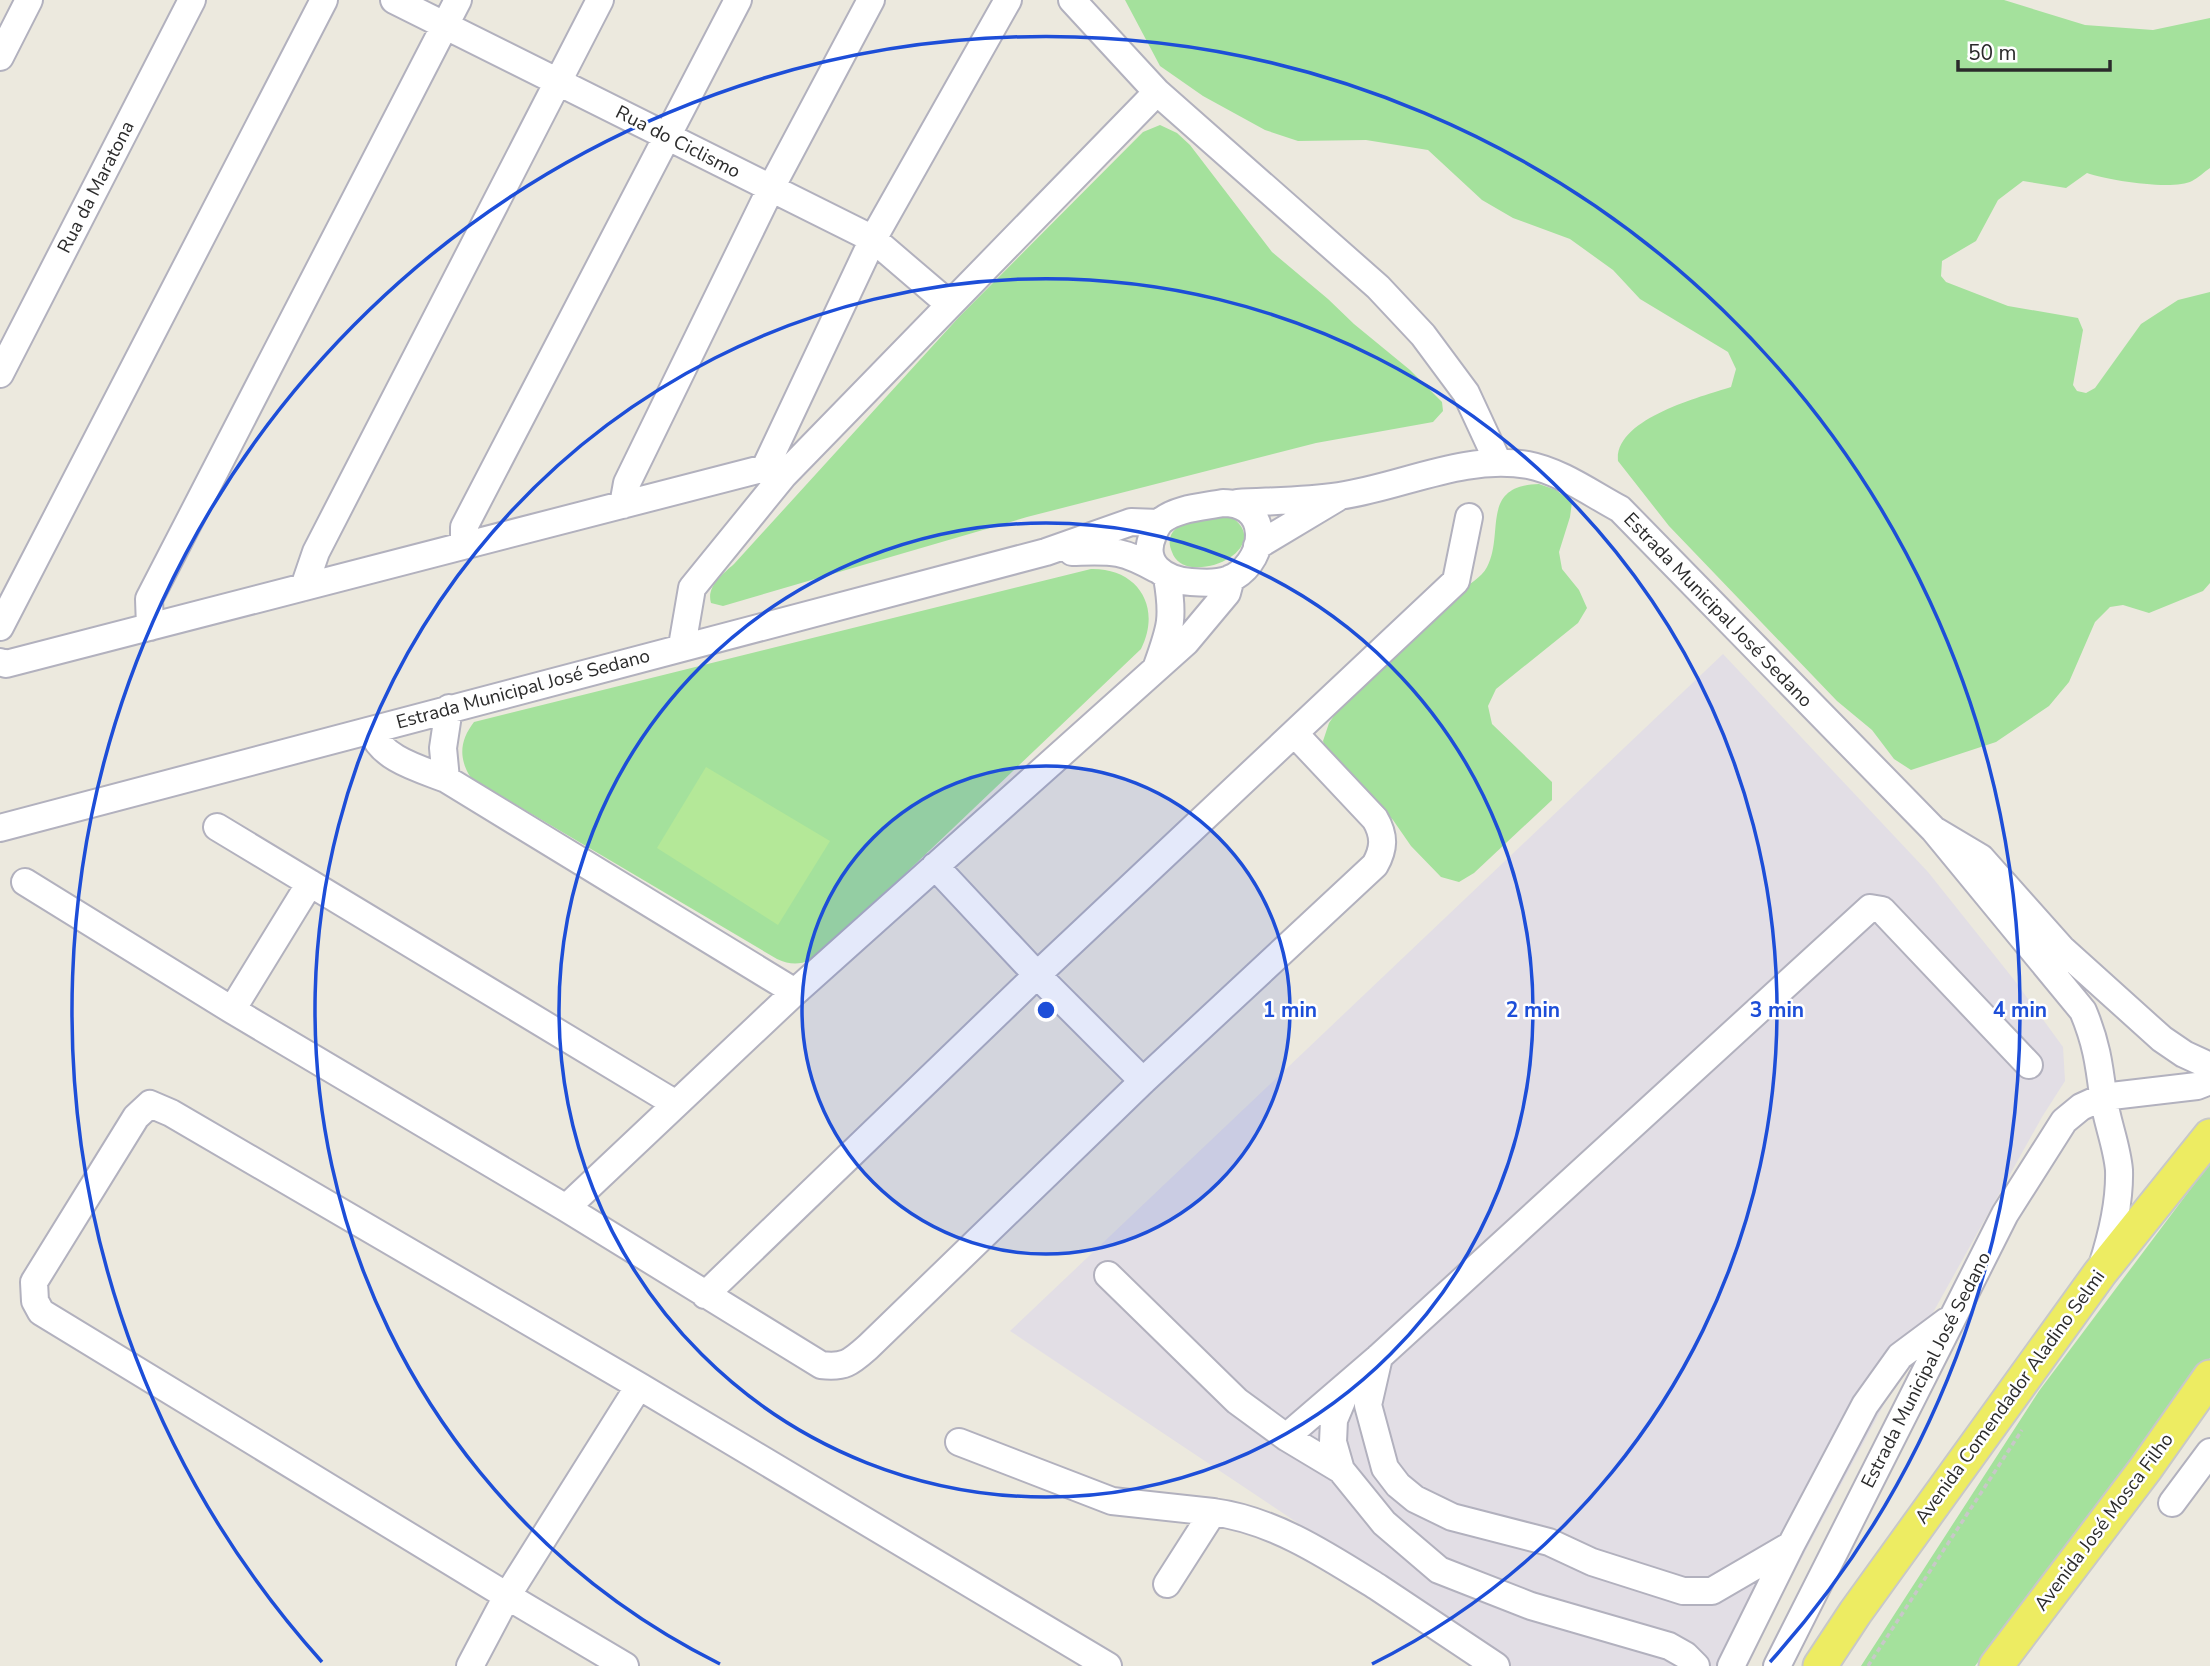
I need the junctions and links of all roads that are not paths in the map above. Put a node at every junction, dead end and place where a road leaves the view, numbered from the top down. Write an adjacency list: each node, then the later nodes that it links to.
1 (29, 0): 12 (street)
2 (192, 0): 19 (street, Rua da Maratona)
3 (324, 0): 34 (street)
4 (394, 0): 11 (street, Rua do Ciclismo)
5 (458, 0): 11 (street)
6 (600, 0): 13 (street)
7 (738, 0): 15 (street)
8 (871, 0): 16 (street)
9 (1008, 0): 17 (street)
10 (1072, 0): 14 (street)
11 (445, 26): 13 (street, Rua do Ciclismo); 33 (street)
12 (0, 57)
13 (558, 82): 15 (street, Rua do Ciclismo); 32 (street)
14 (1157, 92): 18 (street); 20 (street)
15 (667, 136): 16 (street, Rua do Ciclismo); 27 (street)
16 (771, 188): 17 (street, Rua do Ciclismo); 24 (street)
17 (873, 239): 18 (street, Rua do Ciclismo); 21 (street)
18 (949, 304): 21 (street)
19 (1, 370)
20 (1498, 462): 22 (street, Estrada Municipal José Sedano); 44 (street, Estrada Municipal José Sedano)
21 (774, 472): 24 (street); 35 (street)
22 (1340, 496): 23 (street, Estrada Municipal José Sedano); 28 (street, Estrada Municipal José Sedano)
23 (1237, 503): 26 (street); 28 (street)
24 (623, 505): 27 (street)
25 (1469, 517): 40 (street)
26 (1159, 523): 29 (street, Estrada Municipal José Sedano); 30 (street)
27 (464, 545): 32 (street)
28 (1258, 546): 31 (street)
29 (1046, 552): 30 (street, Estrada Municipal José Sedano); 35 (street, Estrada Municipal José Sedano)
30 (1161, 573): 31 (street); 37 (street)
31 (1231, 578): 37 (street)
32 (304, 587): 33 (street)
33 (150, 626): 36 (street)
34 (0, 627)
35 (682, 646): 38 (street, Estrada Municipal José Sedano)
36 (0, 662)
37 (1156, 667): 45 (street)
38 (449, 708): 39 (street, Estrada Municipal José Sedano); 41 (street)
39 (372, 731): 41 (street); 43 (street, Estrada Municipal José Sedano)
40 (1296, 734): 48 (street); 53 (street)
41 (446, 779): 49 (street)
42 (217, 827): 47 (street)
43 (0, 828)
44 (1934, 830): 52 (street, Estrada Municipal José Sedano); 55 (street, Estrada Municipal José Sedano)
45 (935, 866): 48 (street); 49 (street)
46 (24, 882): 50 (street)
47 (310, 883): 50 (street); 56 (street)
48 (1037, 975): 53 (street); 61 (street)
49 (795, 992): 56 (street)
50 (232, 1010): 58 (street)
51 (2029, 1065): 63 (street)
52 (2210, 1066)
53 (1143, 1081): 61 (street)
54 (2210, 1082): 55 (street, Estrada Municipal José Sedano)
55 (2103, 1097): 59 (street, Estrada Municipal José Sedano); 62 (street, Estrada Municipal José Sedano)
56 (676, 1104): 58 (street)
57 (2210, 1136): 59 (main road, Avenida Comendador Aladino Selmi)
58 (566, 1208): 61 (street)
59 (2100, 1273): 78 (main road, Avenida Comendador Aladino Selmi)
60 (1108, 1275): 68 (street)
61 (705, 1295)
62 (1952, 1318): 75 (street); 85 (street, Estrada Municipal José Sedano)
63 (1379, 1357): 65 (street); 75 (street)
64 (2210, 1377): 71 (main road, Avenida José Mosca Filho)
65 (1351, 1381): 68 (street); 72 (street)
66 (639, 1386): 77 (street); 77 (street); 81 (street)
67 (2210, 1418): 71 (main road)
68 (1286, 1437): 72 (street)
69 (959, 1442): 74 (street)
70 (2210, 1452): 73 (street)
71 (2146, 1468): 88 (main road, Avenida José Mosca Filho)
72 (1341, 1470): 83 (street)
73 (2172, 1503)
74 (1213, 1512): 76 (street); 82 (street)
75 (1791, 1545): 84 (street)
76 (1167, 1584)
77 (507, 1596): 79 (street); 80 (street)
78 (1855, 1613): 86 (main road, Avenida Comendador Aladino Selmi); 87 (main road)
79 (471, 1666)
80 (625, 1666)
81 (1108, 1666)
82 (1496, 1666)
83 (1696, 1666)
84 (1731, 1666)
85 (1777, 1666)
86 (1820, 1666)
87 (1831, 1666)
88 (1996, 1666)

